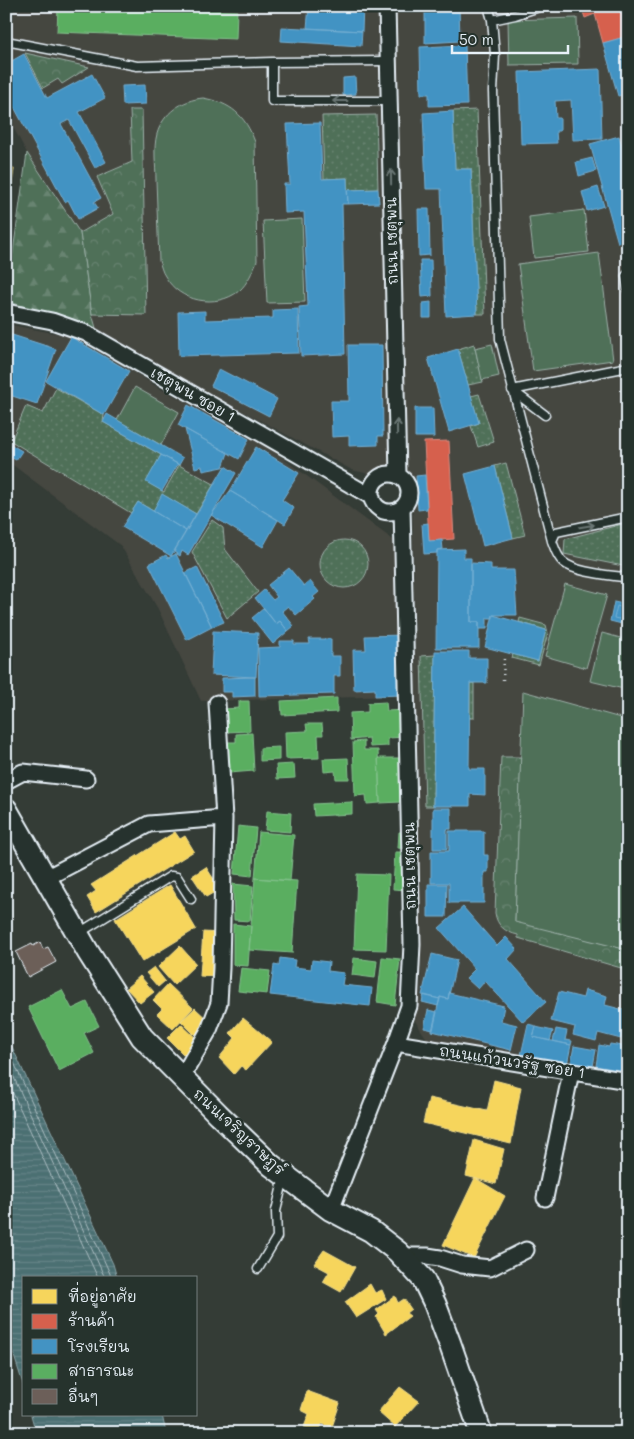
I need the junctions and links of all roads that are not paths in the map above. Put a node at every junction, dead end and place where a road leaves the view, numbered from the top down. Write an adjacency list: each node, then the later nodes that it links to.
1 (387, 6): 6 (street, ถนน เชตุพน)
2 (488, 6): 4 (lane)
3 (542, 6): 4 (lane)
4 (492, 20): 13 (lane)
5 (6, 41): 7 (lane)
6 (388, 61): 7 (lane); 8 (street, ถนน เชตุพน)
7 (272, 62): 8 (lane, one-way to 7)
8 (389, 101): 15 (street, ถนน เชตุพน, one-way to 8)
9 (628, 274): 10 (lane)
10 (628, 290)
11 (6, 312): 16 (street, เชตุพน ซอย 1)
12 (628, 367): 13 (lane)
13 (512, 390): 14 (lane); 19 (lane)
14 (545, 415)
15 (398, 476): 16 (street); 17 (street)
16 (372, 497): 17 (street)
17 (402, 508): 29 (street, ถนน เชตุพน)
18 (628, 517): 19 (lane, one-way to 18)
19 (552, 541): 20 (lane)
20 (628, 578)
21 (217, 703): 25 (street)
22 (86, 779): 23 (street)
23 (6, 781)
24 (6, 809): 26 (main road, ถนนเจริญราษฎร์)
25 (224, 818): 26 (street); 31 (street)
26 (46, 878): 28 (main road, ถนนเจริญราษฎร์)
27 (191, 899): 28 (lane)
28 (78, 934): 31 (main road, ถนนเจริญราษฎร์)
29 (396, 1042): 30 (street, ถนนแก้วนวรัฐ ซอย 1); 35 (street, ถนน เชตุพน)
30 (571, 1072): 32 (street, ถนนแก้วนวรัฐ ซอย 1); 34 (street)
31 (182, 1077): 33 (main road, ถนนเจริญราษฎร์)
32 (628, 1081)
33 (284, 1175): 35 (main road, ถนนเจริญราษฎร์); 38 (lane)
34 (545, 1198)
35 (331, 1210): 37 (main road, ถนนเจริญราษฎร์)
36 (526, 1250): 37 (street)
37 (402, 1256): 39 (main road, ถนนเจริญราษฎร์)
38 (258, 1269)
39 (481, 1433)

